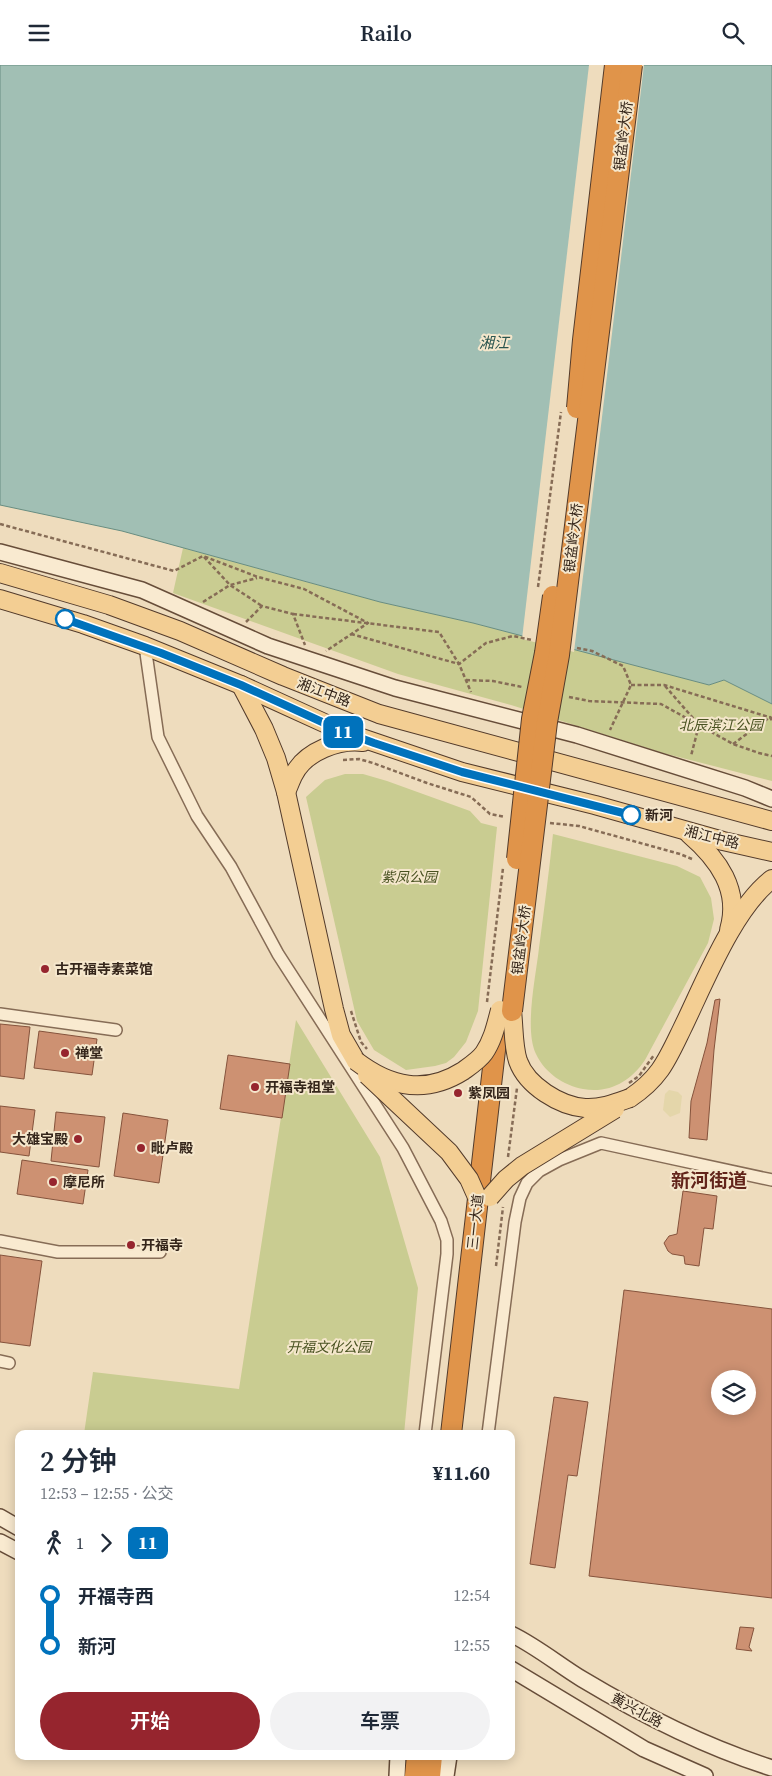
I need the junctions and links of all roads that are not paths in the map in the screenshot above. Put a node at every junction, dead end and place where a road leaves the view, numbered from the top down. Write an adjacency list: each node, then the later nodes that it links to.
1 (615, 65): 18 (highway, 银盆岭大桥, bridge)
2 (632, 65): 18 (highway, 银盆岭大桥, bridge)
3 (0, 552): 9 (street)
4 (0, 573): 13 (main road, 湘江中路)
5 (0, 599): 6 (main road, 湘江中路)
6 (145, 646): 7 (main road, 湘江中路); 27 (street)
7 (241, 685): 8 (main road, 湘江中路); 10 (main road)
8 (374, 743): 10 (main road); 14 (main road, 湘江中路)
9 (745, 788): 11 (street); 12 (street)
10 (286, 792): 21 (main road)
11 (772, 799)
12 (772, 809)
13 (772, 821)
14 (686, 831): 15 (main road, 湘江中路); 17 (main road)
15 (772, 851)
16 (772, 879): 17 (main road)
17 (728, 935): 22 (main road)
18 (500, 1008): 21 (main road, bridge); 22 (main road, bridge); 24 (highway, 三一大道, bridge)
19 (0, 1014): 20 (street)
20 (116, 1030)
21 (363, 1058): 24 (main road, bridge)
22 (627, 1093): 24 (main road, bridge)
23 (772, 1180): 30 (street)
24 (490, 1198): 28 (highway, 三一大道); 29 (highway, 三一大道)
25 (0, 1241): 26 (street)
26 (160, 1252)
27 (425, 1430)
28 (453, 1430)
29 (465, 1430)
30 (489, 1430)
31 (0, 1517): 32 (street)
32 (15, 1526)
33 (0, 1542): 34 (street)
34 (15, 1550)
35 (515, 1637): 41 (street, 黄兴北路)
36 (515, 1671): 46 (street, 黄兴北路)
37 (398, 1760): 42 (street)
38 (417, 1760): 43 (highway)
39 (432, 1760): 44 (highway)
40 (448, 1760): 45 (street)
41 (772, 1768)
42 (397, 1776)
43 (415, 1776)
44 (430, 1776)
45 (446, 1776)
46 (705, 1776)

